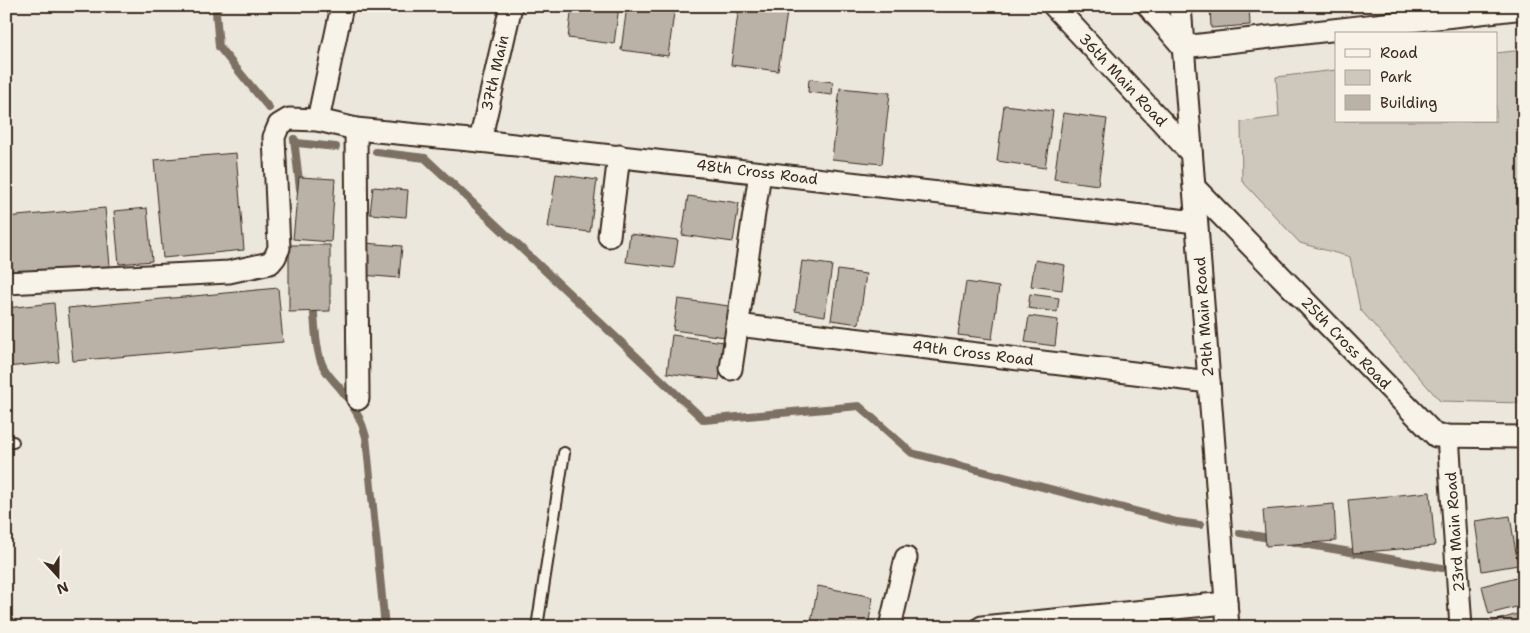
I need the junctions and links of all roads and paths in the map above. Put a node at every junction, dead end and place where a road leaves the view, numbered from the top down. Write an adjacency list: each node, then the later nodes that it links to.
1 (342, 6): 9 (street)
2 (510, 6): 11 (street, 37th Main)
3 (1054, 6): 12 (street, 36th Main Road)
4 (1148, 6): 8 (street)
5 (1180, 6): 8 (street, 29th Main Road)
6 (1524, 8): 7 (street)
7 (1417, 13): 8 (street)
8 (1183, 47): 12 (street, 29th Main Road)
9 (318, 120): 10 (street, 48th Cross Road); 18 (street, 48th Cross Road)
10 (356, 129): 11 (street, 48th Cross Road); 22 (street)
11 (480, 140): 13 (street, 48th Cross Road)
12 (1191, 153): 15 (street, 29th Main Road)
13 (618, 156): 14 (street, 48th Cross Road); 17 (street)
14 (760, 173): 16 (street, 48th Cross Road); 19 (street)
15 (1194, 187): 16 (street, 29th Main Road); 23 (street, 25th Cross Road)
16 (1196, 222): 21 (street, 29th Main Road)
17 (610, 236)
18 (6, 283)
19 (737, 325): 20 (street); 21 (street, 49th Cross Road)
20 (731, 369)
21 (1209, 382): 27 (street, 29th Main Road)
22 (358, 399)
23 (1448, 436): 24 (street, 25th Cross Road); 32 (street, 23rd Main Road)
24 (1524, 437)
25 (564, 453): 28 (lane)
26 (906, 558): 29 (street)
27 (1226, 603): 30 (street); 31 (street, 29th Main Road)
28 (537, 627)
29 (890, 627)
30 (982, 627)
31 (1228, 627)
32 (1461, 627)

